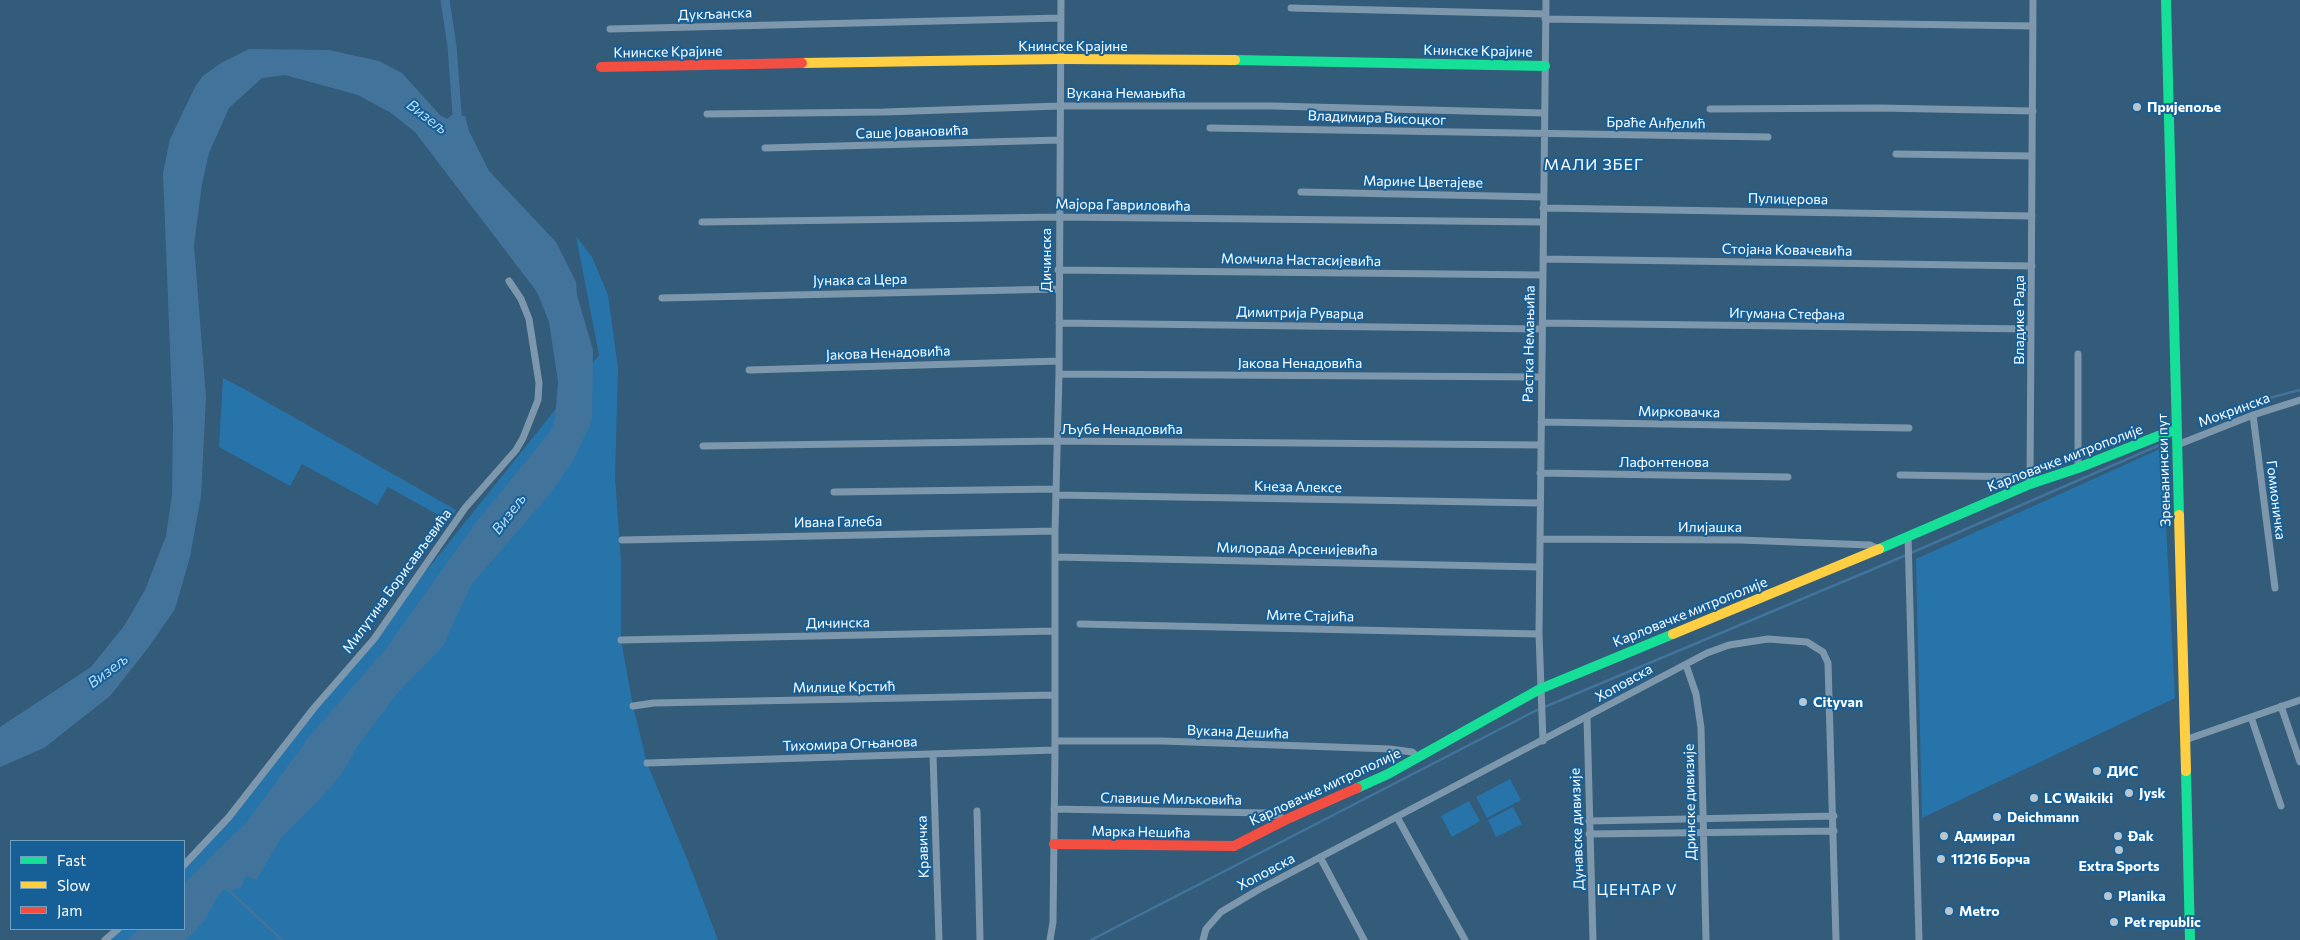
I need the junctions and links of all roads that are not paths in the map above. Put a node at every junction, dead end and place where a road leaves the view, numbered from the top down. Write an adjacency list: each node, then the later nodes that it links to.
1 (1061, 0): 7 (street, Дичинска)
2 (1546, 0): 6 (street, Растка Немањића)
3 (2033, 0): 8 (street, Владике Рада)
4 (2166, 0): 51 (street, Зрењанински пут)
5 (1291, 8): 6 (street)
6 (1546, 16): 8 (street); 11 (street, Растка Немањића)
7 (1060, 18): 9 (street, Дукљанска); 10 (street, Дичинска)
8 (2033, 26): 15 (street, Владике Рада)
9 (610, 29)
10 (1059, 58): 11 (street, Книнске Крајине); 12 (street, Книнске Крајине); 13 (street, Дичинска)
11 (1545, 66): 16 (street, Растка Немањића)
12 (601, 67)
13 (1060, 106): 16 (street, Вукана Немањића); 17 (street, Вукана Немањића); 21 (street, Дичинска)
14 (1710, 109): 15 (street)
15 (2033, 111): 24 (street, Владике Рада)
16 (1544, 113): 19 (street, Растка Немањића)
17 (707, 114)
18 (1210, 128): 19 (street, Владимира Висоцког)
19 (1544, 134): 20 (street, Браће Анђелић); 26 (street, Растка Немањића)
20 (1768, 138)
21 (1060, 140): 22 (street, Саше Јовановића); 29 (street, Дичинска)
22 (765, 148)
23 (1896, 154): 24 (street)
24 (2032, 156): 28 (street, Владике Рада)
25 (1301, 192): 26 (street, Марине Цветајеве)
26 (1544, 197): 27 (street, Растка Немањића)
27 (1543, 208): 28 (street, Пулицерова); 31 (street, Растка Немањића)
28 (2032, 216): 33 (street, Владике Рада)
29 (1058, 217): 30 (street, Мајора Гавриловића); 31 (street, Мајора Гавриловића); 34 (street, Дичинска)
30 (702, 222)
31 (1543, 222): 32 (street, Растка Немањића)
32 (1543, 260): 33 (street, Стојана Ковачевића); 35 (street, Растка Немањића)
33 (2032, 266): 41 (street, Владике Рада)
34 (1058, 270): 35 (street, Момчила Настасијевића); 37 (street, Дичинска)
35 (1542, 276): 40 (street, Растка Немањића)
36 (509, 281): 106 (street, Милутина Борисављевића)
37 (1058, 289): 38 (street, Јунака са Цера); 39 (street, Дичинска)
38 (662, 298)
39 (1059, 323): 40 (street, Димитрија Руварца); 43 (street, Дичинска)
40 (1542, 326): 41 (street, Игумана Стефана); 46 (street, Растка Немањића)
41 (2031, 329): 60 (street, Владике Рада)
42 (2078, 354): 56 (street)
43 (1059, 361): 44 (street, Јакова Ненадовића); 45 (street, Дичинска)
44 (749, 370)
45 (1059, 374): 46 (street, Јакова Ненадовића); 52 (street, Дичинска)
46 (1542, 377): 49 (street, Растка Немањића)
47 (2300, 400): 48 (street, Мокринска)
48 (2253, 415): 54 (street, Мокринска); 71 (street, Гомионичка)
49 (1541, 422): 50 (street, Мирковачка); 53 (street, Растка Немањића)
50 (1909, 428)
51 (2176, 428): 54 (street, Зрењанински пут); 56 (street, Карловачке митрополије)
52 (1057, 441): 53 (street, Љубе Ненадовића); 55 (street, Љубе Ненадовића); 62 (street, Дичинска)
53 (1541, 444): 57 (street, Растка Немањића)
54 (2177, 445): 84 (street, Зрењанински пут)
55 (702, 446)
56 (2078, 468): 60 (street, Карловачке митрополије)
57 (1540, 474): 59 (street, Лафонтенова); 63 (street, Растка Немањића)
58 (1900, 475): 60 (street)
59 (1788, 476)
60 (2030, 481): 65 (street, Карловачке митрополије)
61 (834, 492): 62 (street)
62 (1056, 492): 63 (street, Кнеза Алексе); 64 (street, Дичинска)
63 (1540, 503): 66 (street, Растка Немањића)
64 (1055, 531): 67 (street, Ивана Галеба); 69 (street, Дичинска)
65 (1908, 536): 68 (street, Карловачке митрополије); 118 (street)
66 (1540, 539): 68 (street, Илијашка); 70 (street, Растка Немањића)
67 (622, 540)
68 (1878, 549): 77 (street, Карловачке митрополије)
69 (1055, 558): 70 (street, Милорада Арсенијевића); 73 (street, Дичинска)
70 (1539, 567): 74 (street, Растка Немањића)
71 (2275, 588)
72 (1080, 624): 74 (street, Мите Стајића)
73 (1055, 631): 75 (street, Дичинска); 78 (street, Дичинска)
74 (1538, 634): 77 (street, Растка Немањића)
75 (621, 640)
76 (1686, 665): 83 (street, Хоповска); 95 (street, Хоповска); 97 (street, Дринске дивизије)
77 (1540, 689): 86 (street, Растка Немањића); 89 (street, Карловачке митрополије)
78 (1055, 695): 80 (street, Милице Крстић); 85 (street, Дичинска)
79 (2300, 700): 81 (street)
80 (633, 706)
81 (2281, 706): 82 (street); 90 (street)
82 (2251, 717): 84 (street); 92 (street)
83 (1587, 718): 86 (street, Хоповска); 99 (street, Дунавске дивизије)
84 (2185, 740): 119 (street, Зрењанински пут)
85 (1055, 741): 87 (street, Дичинска); 89 (street, Вукана Дешића)
86 (1543, 741): 96 (street, Хоповска)
87 (1055, 750): 88 (street, Тихомира Огњанова); 93 (street, Дичинска)
88 (933, 754): 91 (street, Тихомира Огњанова); 110 (street, Кравичка)
89 (1418, 757): 98 (street, Карловачке митрополије)
90 (2300, 762)
91 (647, 763)
92 (2281, 806)
93 (1054, 809): 98 (street, Славише Миљковића); 103 (street, Дичинска)
94 (978, 811): 111 (street)
95 (1834, 816): 97 (street); 100 (street, Хоповска)
96 (1397, 817): 105 (street, Хоповска); 114 (street)
97 (1704, 819): 99 (street); 101 (street, Дринске дивизије)
98 (1285, 820): 104 (street, Карловачке митрополије)
99 (1589, 821): 102 (street, Дунавске дивизије)
100 (1834, 831): 101 (street); 117 (street, Хоповска)
101 (1704, 833): 102 (street); 116 (street, Дринске дивизије)
102 (1589, 834): 115 (street, Дунавске дивизије)
103 (1054, 844): 104 (street, Марка Нешића); 108 (street, Дичинска)
104 (1227, 847)
105 (1320, 857): 112 (street, Хоповска); 113 (street)
106 (185, 864)
107 (117, 930): 109 (street)
108 (1050, 939)
109 (105, 940)
110 (939, 940)
111 (980, 940)
112 (1202, 940)
113 (1364, 940)
114 (1465, 940)
115 (1593, 940)
116 (1706, 940)
117 (1836, 940)
118 (1918, 940)
119 (2190, 940)

